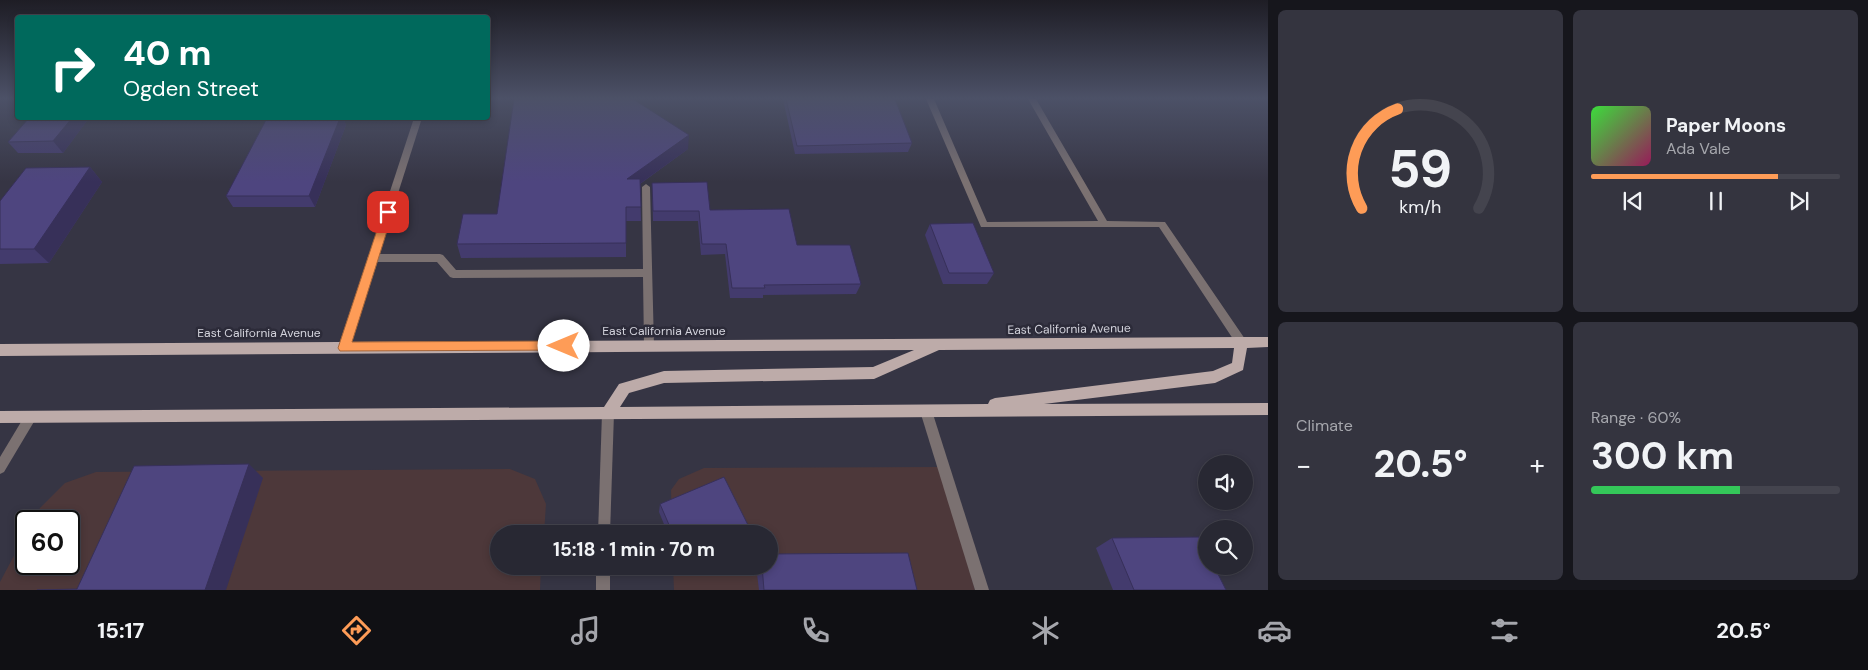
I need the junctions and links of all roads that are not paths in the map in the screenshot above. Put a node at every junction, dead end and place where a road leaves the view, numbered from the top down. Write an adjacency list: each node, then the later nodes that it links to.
1 (415, 127): 6 (street)
2 (942, 127): 5 (street)
3 (1048, 127): 5 (street)
4 (646, 187): 7 (street)
5 (1104, 224): 8 (street)
6 (372, 258): 7 (street); 12 (street)
7 (648, 273): 11 (street)
8 (1241, 342): 9 (main road, East California Avenue); 10 (main road, East California Avenue); 15 (main road)
9 (1268, 342)
10 (939, 345): 11 (main road, East California Avenue); 16 (main road)
11 (649, 346): 12 (main road, East California Avenue)
12 (344, 348): 13 (main road, East California Avenue)
13 (0, 350)
14 (1268, 409): 15 (main road)
15 (931, 411): 16 (main road); 23 (street)
16 (608, 413): 18 (main road); 20 (street)
17 (0, 416): 18 (main road)
18 (31, 416): 19 (street)
19 (0, 468)
20 (604, 525)
21 (604, 575): 22 (street)
22 (603, 590)
23 (982, 590)

